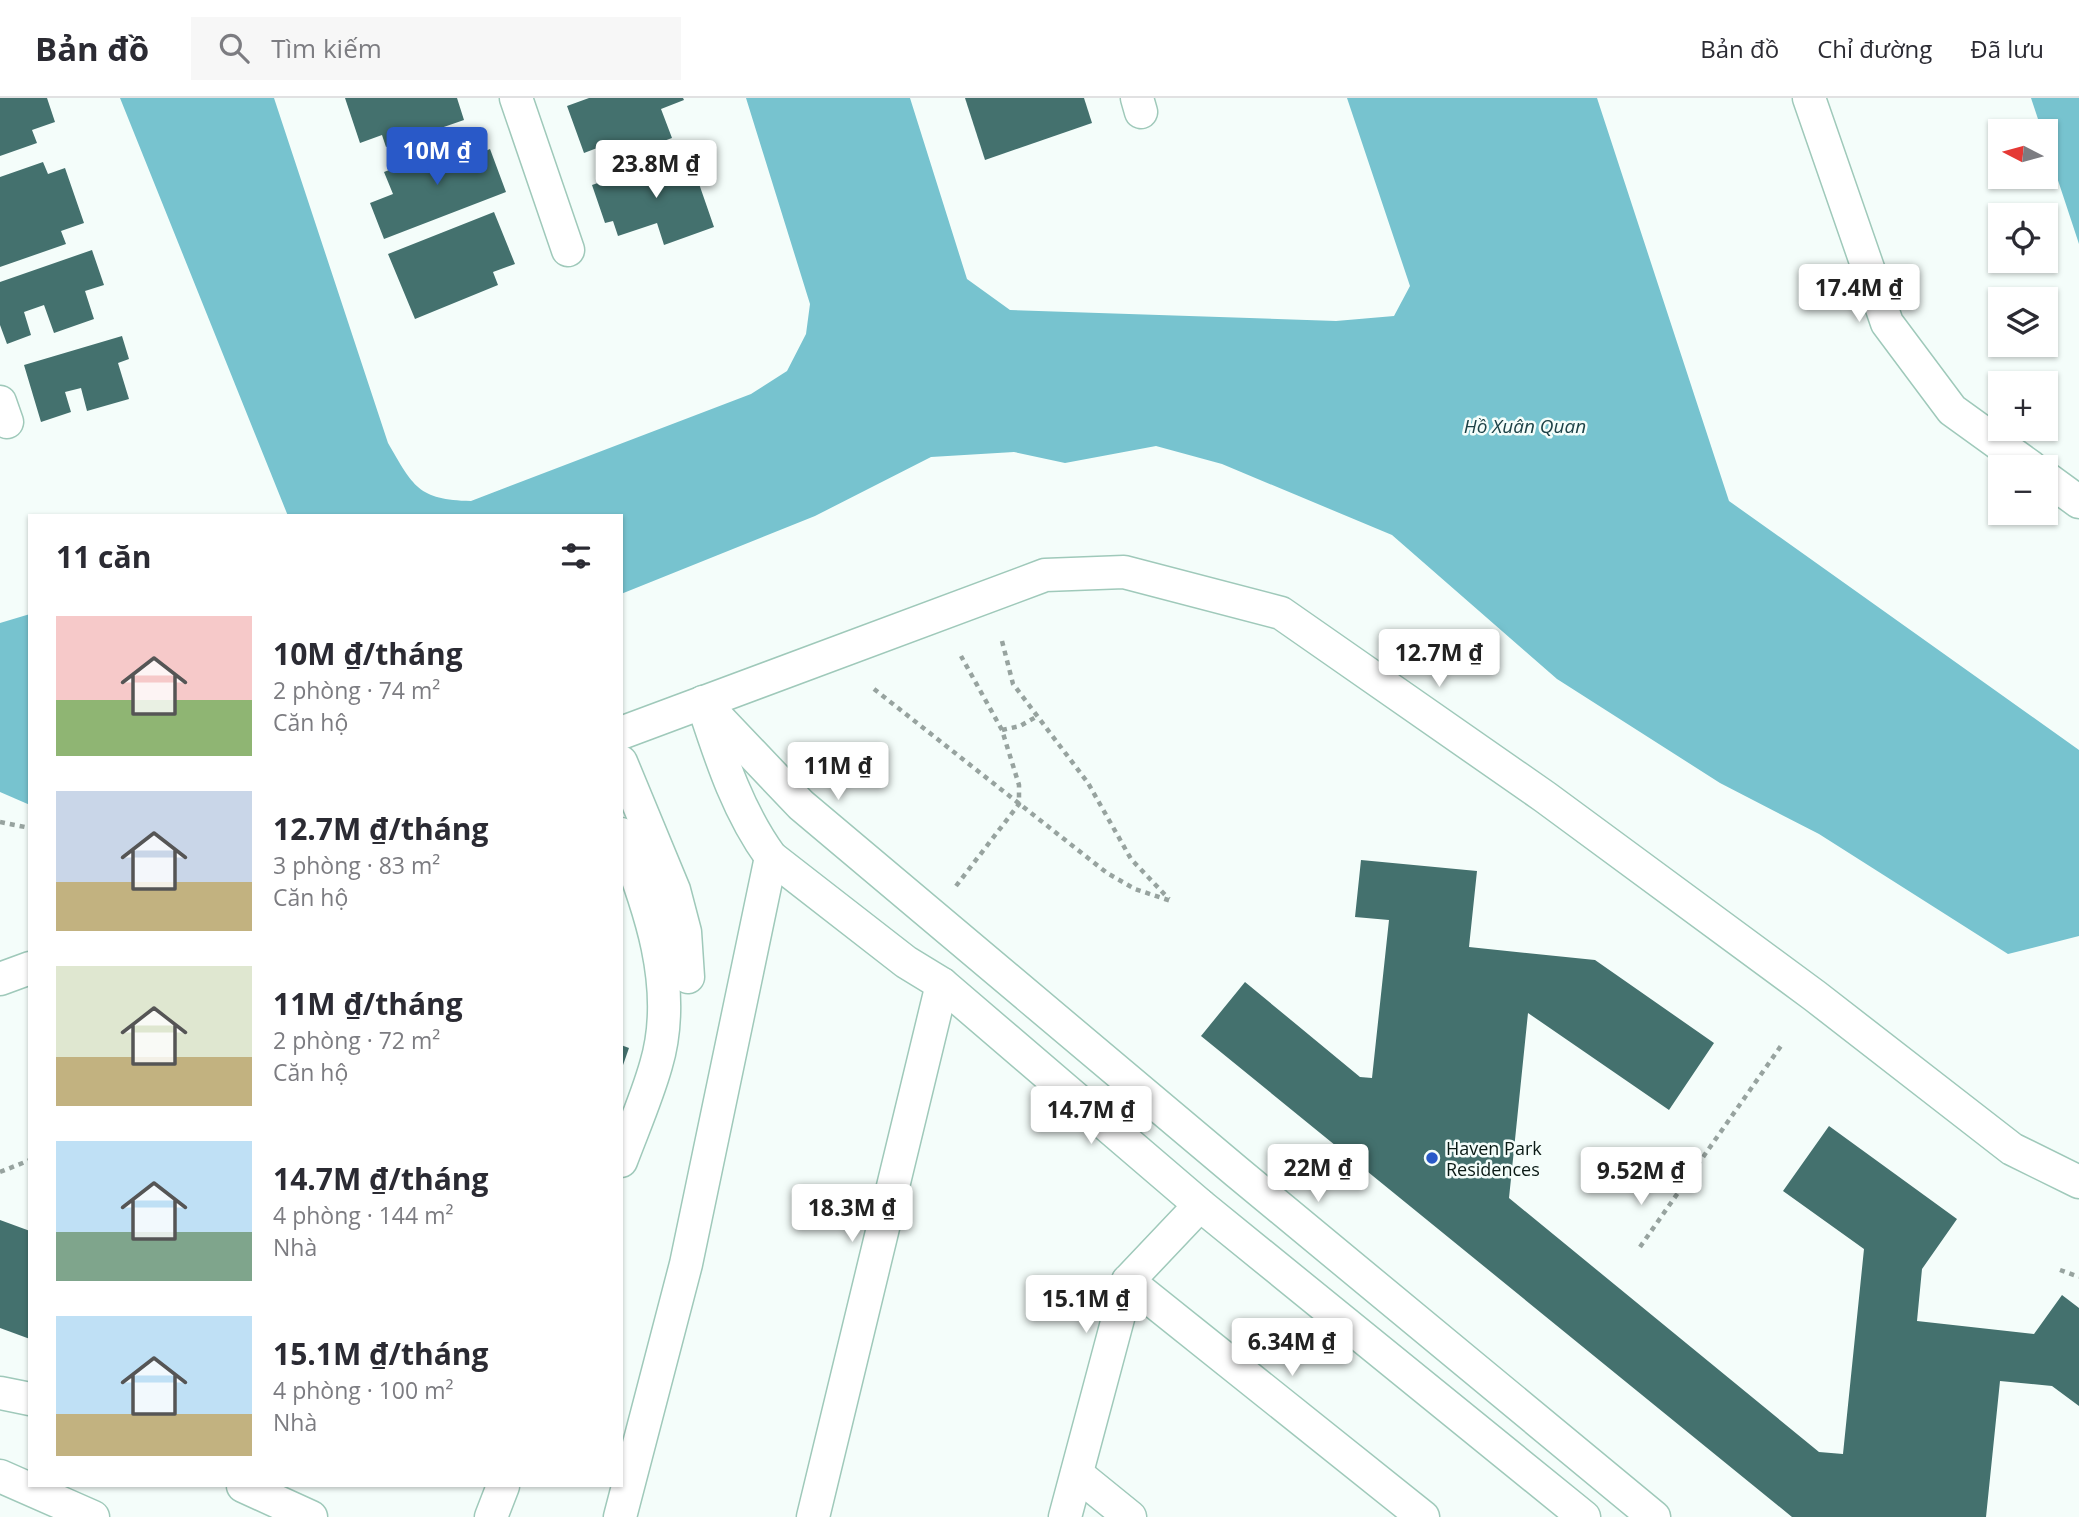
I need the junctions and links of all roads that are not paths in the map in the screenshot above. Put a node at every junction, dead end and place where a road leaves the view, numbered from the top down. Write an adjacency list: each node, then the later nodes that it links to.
1 (516, 98): 3 (street)
2 (1809, 98): 4 (street)
3 (568, 250)
4 (2014, 455)
5 (2058, 487): 6 (street)
6 (2079, 502)
7 (703, 702): 8 (street); 11 (street); 17 (street); 35 (street)
8 (623, 732)
9 (623, 767): 13 (street)
10 (623, 839): 16 (street)
11 (772, 857): 15 (street); 30 (street)
12 (28, 969): 14 (street)
13 (688, 977)
14 (0, 979)
15 (942, 984): 18 (street); 31 (street)
16 (623, 1156)
17 (2079, 1182)
18 (1200, 1205): 19 (street); 26 (street)
19 (1128, 1281): 22 (street); 34 (street)
20 (0, 1393): 21 (street)
21 (28, 1399)
22 (1077, 1474): 32 (street); 33 (street)
23 (0, 1476): 27 (street)
24 (245, 1487): 28 (street)
25 (503, 1487): 29 (street)
26 (1570, 1513)
27 (93, 1517)
28 (311, 1517)
29 (491, 1517)
30 (620, 1517)
31 (813, 1517)
32 (1065, 1517)
33 (1130, 1517)
34 (1423, 1517)
35 (1654, 1517)

